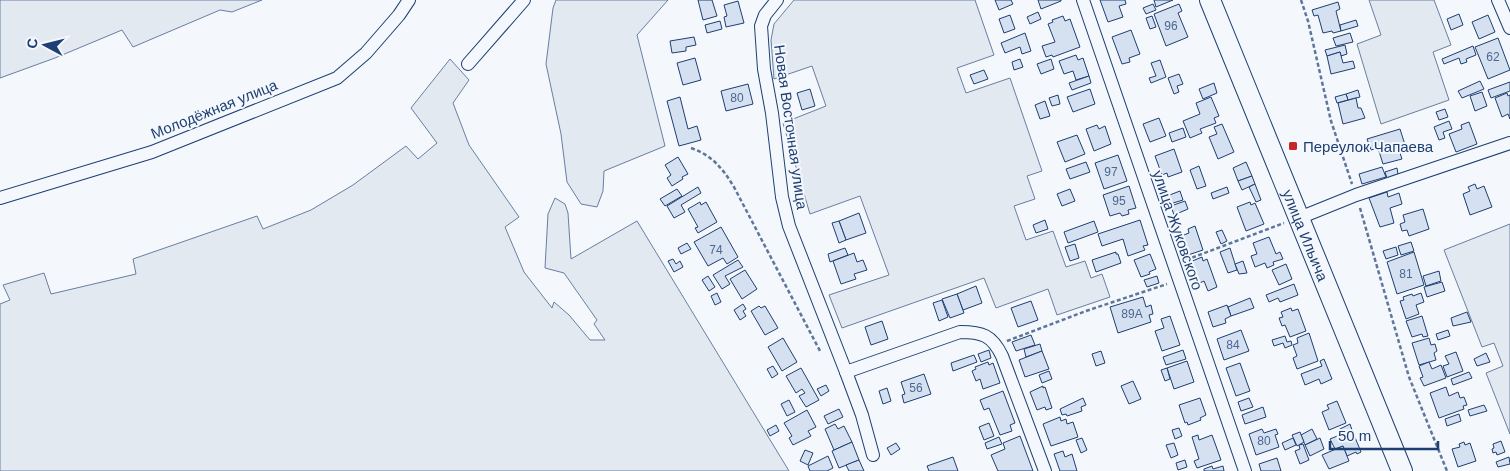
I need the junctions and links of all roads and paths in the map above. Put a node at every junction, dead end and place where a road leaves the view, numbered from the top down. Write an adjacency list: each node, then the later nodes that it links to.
1 (409, 0): 13 (street, Молодёжная улица)
2 (524, 0): 9 (street)
3 (777, 0): 19 (street, Новая Восточная улица)
4 (1082, 0): 15 (street, улица Жуковского)
5 (1210, 0): 14 (main road, улица Ильича)
6 (1301, 0): 12 (path)
7 (1498, 0): 8 (street)
8 (1510, 28)
9 (468, 64)
10 (1510, 143): 12 (street)
11 (691, 148): 18 (path)
12 (1356, 195): 14 (street); 24 (path)
13 (0, 198)
14 (1299, 218): 15 (path); 23 (main road, улица Ильича)
15 (1173, 265): 16 (street, улица Жуковского)
16 (1178, 281): 17 (path); 22 (street, улица Жуковского)
17 (997, 345): 19 (street); 21 (street)
18 (820, 351)
19 (846, 372): 20 (street, Новая Восточная улица)
20 (873, 455)
21 (1045, 471)
22 (1245, 471)
23 (1402, 471)
24 (1447, 471)

